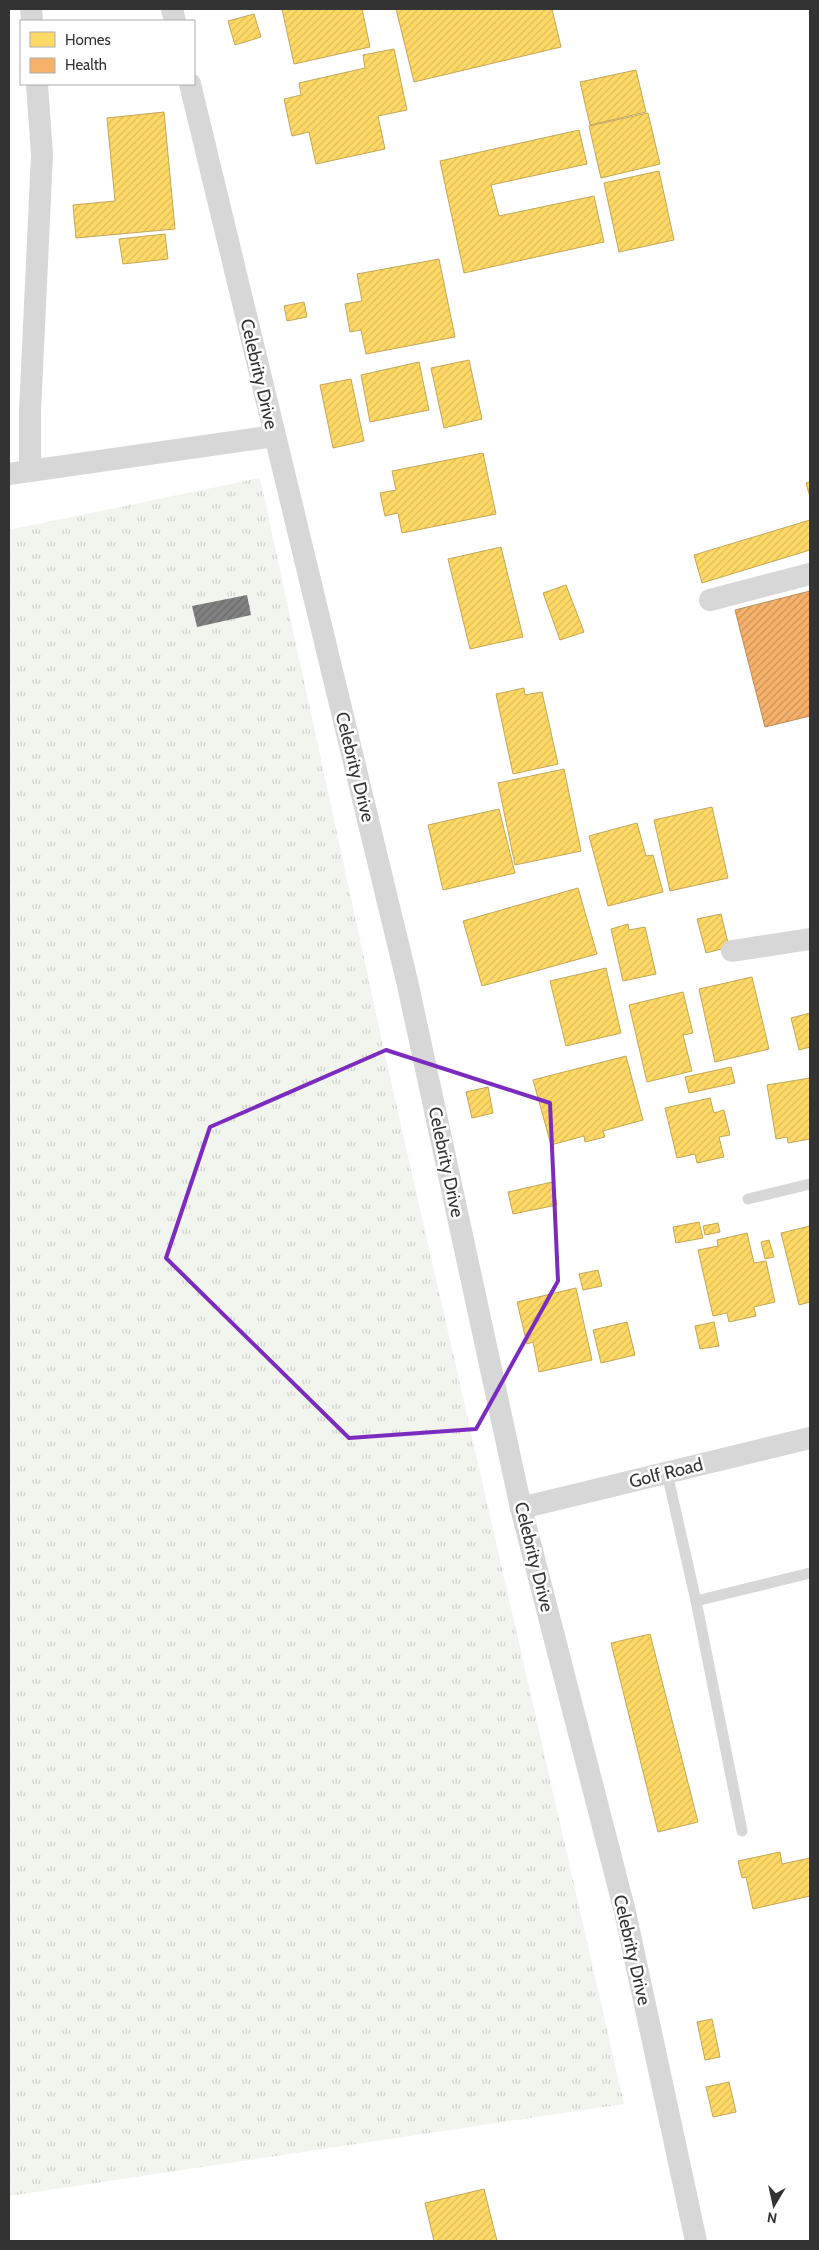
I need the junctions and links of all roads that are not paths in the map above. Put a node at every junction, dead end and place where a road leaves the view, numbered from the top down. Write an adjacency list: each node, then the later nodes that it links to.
1 (37, 85): 4 (street)
2 (190, 85): 3 (street, Celebrity Drive)
3 (274, 436): 4 (street); 13 (street, Celebrity Drive)
4 (19, 472)
5 (810, 574): 6 (street)
6 (710, 600)
7 (810, 939): 8 (street)
8 (732, 951)
9 (810, 1184): 10 (lane)
10 (748, 1199)
11 (810, 1438): 12 (street, Golf Road)
12 (667, 1473): 13 (street, Golf Road); 15 (lane)
13 (522, 1508): 17 (street, Celebrity Drive)
14 (810, 1573): 15 (lane)
15 (696, 1601): 16 (lane)
16 (742, 1831)
17 (696, 2241)

